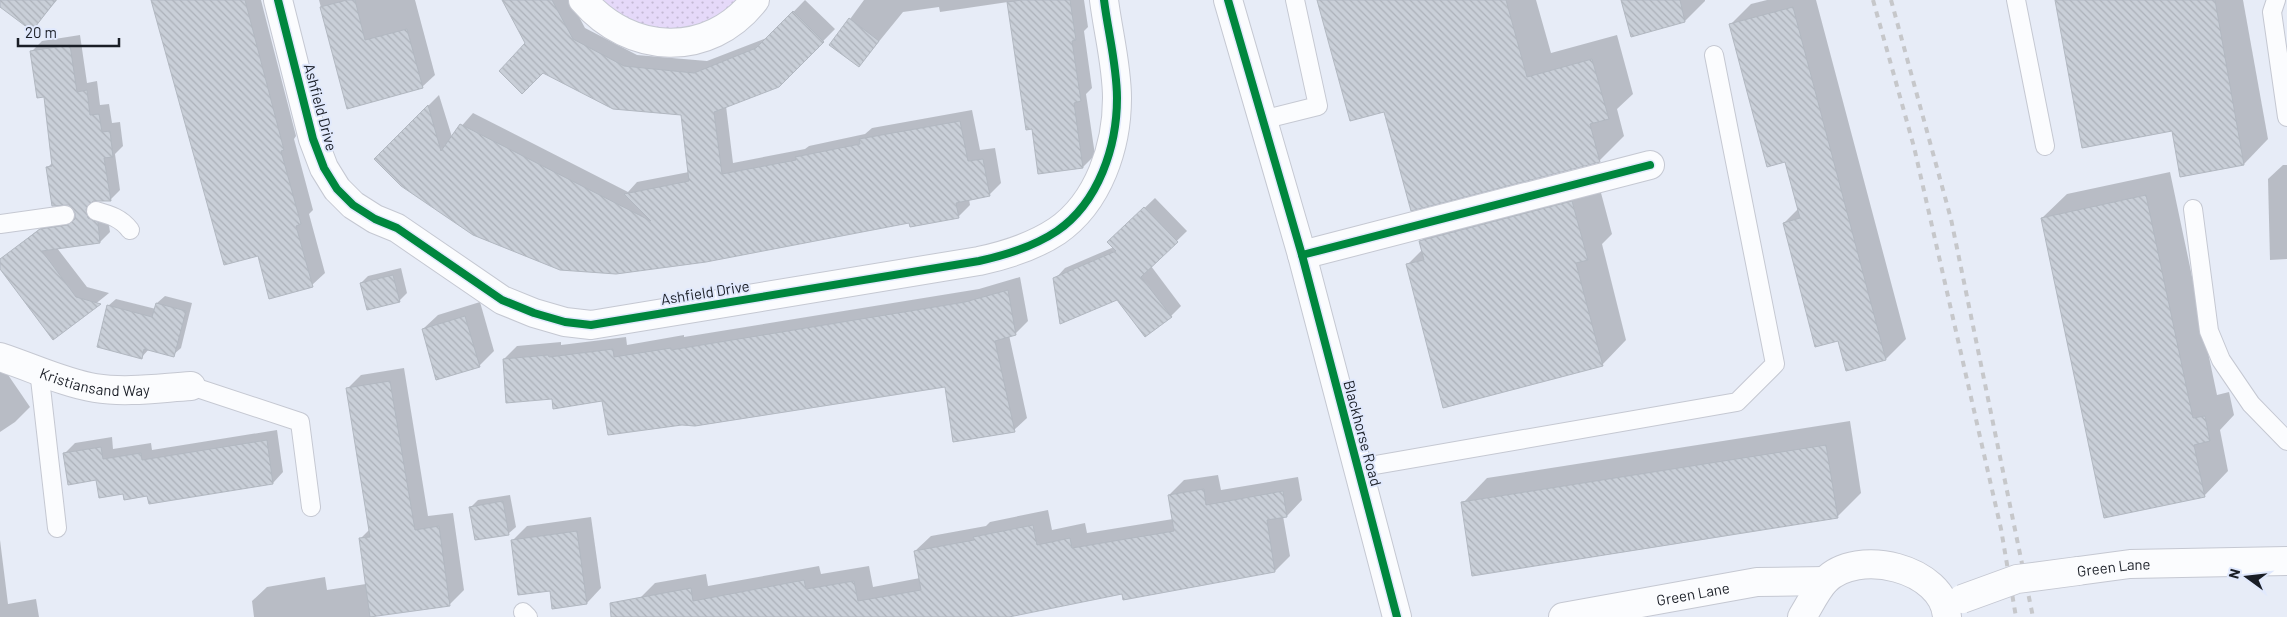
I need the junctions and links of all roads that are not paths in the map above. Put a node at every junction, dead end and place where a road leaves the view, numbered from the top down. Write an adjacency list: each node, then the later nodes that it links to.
1 (278, 0): 4 (street, Ashfield Drive)
2 (583, 0): 3 (street)
3 (755, 0)
4 (1104, 0)
5 (1228, 0): 11 (street, Blackhorse Road)
6 (1295, 0): 11 (lane)
7 (2016, 0): 12 (lane)
8 (2276, 0): 10 (lane)
9 (1714, 56): 24 (lane)
10 (2287, 117)
11 (1262, 120): 19 (street, Blackhorse Road)
12 (2045, 146)
13 (1650, 166): 19 (street)
14 (2194, 209): 23 (lane)
15 (96, 211): 18 (lane)
16 (65, 215): 17 (lane)
17 (0, 224)
18 (130, 230)
19 (1302, 255): 24 (street, Blackhorse Road)
20 (0, 357): 21 (street, Kristiansand Way)
21 (40, 370): 22 (street, Kristiansand Way); 26 (lane)
22 (191, 386): 25 (lane)
23 (2287, 440)
24 (1358, 468): 30 (street, Blackhorse Road)
25 (311, 507)
26 (57, 528)
27 (2287, 561): 29 (street, Green Lane, bridge)
28 (1825, 581): 29 (street, Green Lane); 31 (street, Green Lane); 32 (street, Green Lane)
29 (1952, 607)
30 (1398, 617)
31 (1563, 617)
32 (1802, 617)

